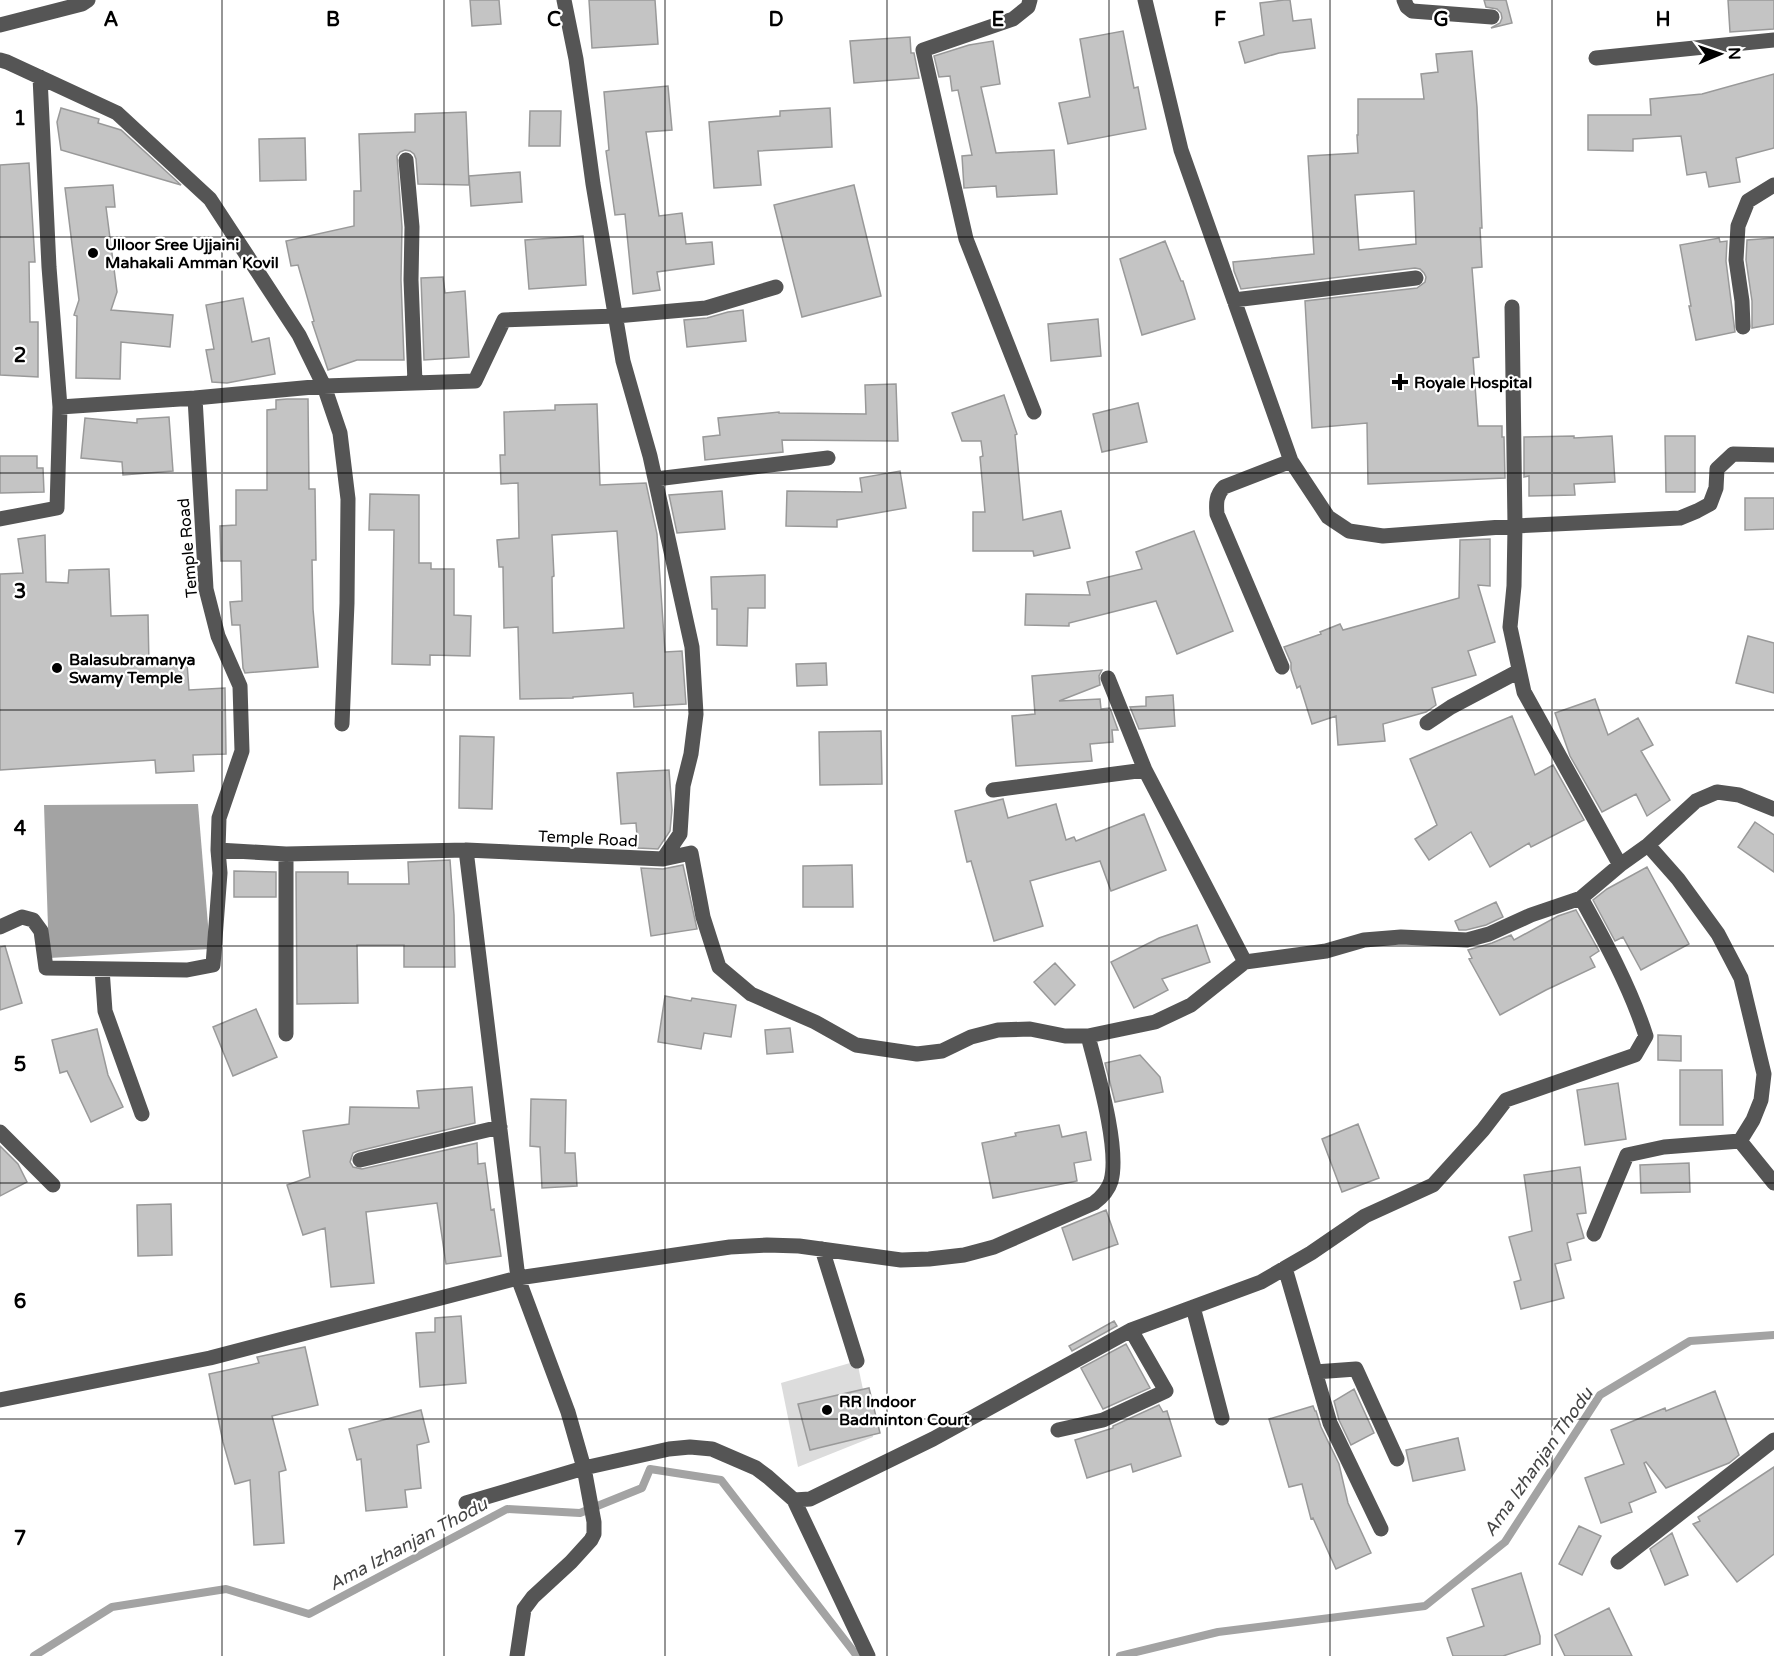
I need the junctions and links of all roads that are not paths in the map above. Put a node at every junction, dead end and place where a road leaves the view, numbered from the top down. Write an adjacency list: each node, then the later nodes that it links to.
1 (88, 0): 7 (street)
2 (564, 0): 18 (street)
3 (1030, 0): 24 (street)
4 (1145, 0): 16 (street)
5 (1404, 0): 6 (street)
6 (1492, 17)
7 (0, 25)
8 (1774, 40): 9 (street)
9 (1596, 58)
10 (0, 60): 11 (street)
11 (40, 77): 21 (street); 23 (street)
12 (406, 160): 20 (street)
13 (1774, 185): 19 (street)
14 (1416, 278): 16 (street)
15 (776, 288): 18 (street)
16 (1234, 300): 27 (street)
17 (1512, 308): 30 (street)
18 (616, 316): 20 (street); 28 (street)
19 (1743, 327)
20 (415, 383): 21 (street)
21 (324, 387): 22 (street); 35 (street)
22 (195, 398): 23 (street); 40 (street, Temple Road)
23 (60, 407): 29 (street)
24 (1034, 412)
25 (1774, 455): 30 (street)
26 (828, 458): 28 (street)
27 (1291, 461): 30 (street); 31 (street)
28 (656, 479): 43 (street)
29 (0, 519)
30 (1515, 526): 32 (street)
31 (1282, 667)
32 (1519, 671): 34 (street); 44 (street)
33 (1108, 678): 36 (street)
34 (1426, 723)
35 (342, 724)
36 (1145, 770): 37 (street); 47 (street)
37 (993, 790)
38 (1774, 809): 39 (street)
39 (1648, 845): 44 (street); 54 (street)
40 (218, 850): 42 (street, Temple Road); 48 (street)
41 (466, 850): 42 (street, Temple Road); 43 (street, Temple Road); 52 (street)
42 (286, 854): 49 (street)
43 (663, 859): 50 (street, Temple Road)
44 (1620, 865): 45 (street)
45 (1581, 898): 47 (street); 60 (street)
46 (0, 927): 48 (street)
47 (1245, 962): 50 (street)
48 (102, 969): 51 (street)
49 (286, 1034)
50 (1088, 1036): 59 (street)
51 (142, 1114)
52 (500, 1127): 55 (street); 61 (street)
53 (0, 1132): 57 (street)
54 (1740, 1141): 56 (street); 58 (street)
55 (360, 1160)
56 (1774, 1183)
57 (53, 1185)
58 (1594, 1234)
59 (822, 1249): 61 (street); 64 (street)
60 (1285, 1268): 62 (street); 65 (street)
61 (518, 1278): 66 (street); 71 (street)
62 (1193, 1307): 63 (street); 67 (street)
63 (1131, 1330): 68 (street); 72 (street)
64 (857, 1360)
65 (1315, 1372): 70 (street); 74 (street)
66 (0, 1400)
67 (1222, 1418)
68 (1058, 1430)
69 (1774, 1440): 75 (street)
70 (1397, 1459)
71 (584, 1468): 72 (street); 73 (street); 76 (street)
72 (794, 1500): 77 (street)
73 (466, 1503)
74 (1381, 1529)
75 (1618, 1562)
76 (517, 1656)
77 (868, 1656)

